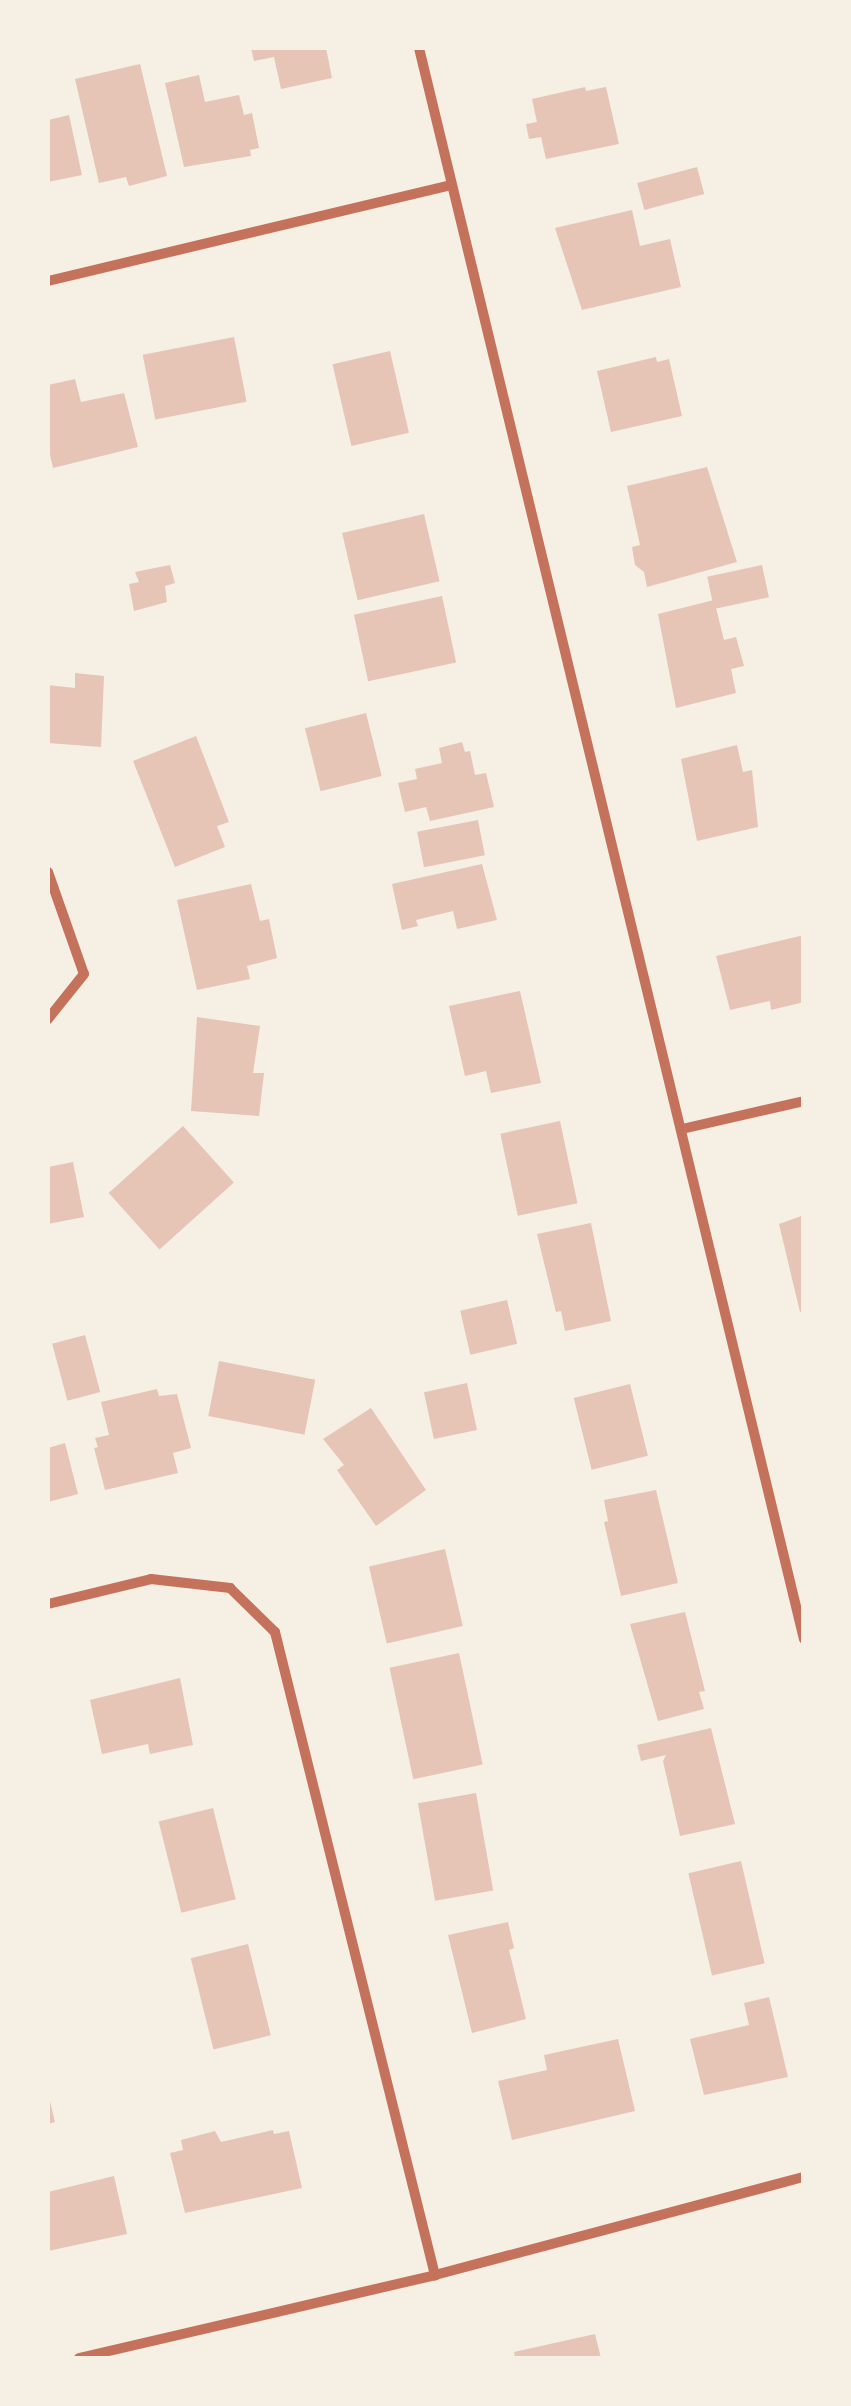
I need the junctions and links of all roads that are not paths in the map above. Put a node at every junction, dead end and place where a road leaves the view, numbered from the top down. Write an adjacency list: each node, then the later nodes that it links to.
1 (419, 48): 2 (street)
2 (450, 185): 3 (street); 7 (street)
3 (48, 281)
4 (48, 872): 5 (street)
5 (48, 1020)
6 (804, 1100): 7 (street)
7 (682, 1128): 9 (street)
8 (48, 1604): 11 (street)
9 (804, 1639)
10 (804, 2177): 11 (street)
11 (435, 2275): 12 (street)
12 (79, 2358)

